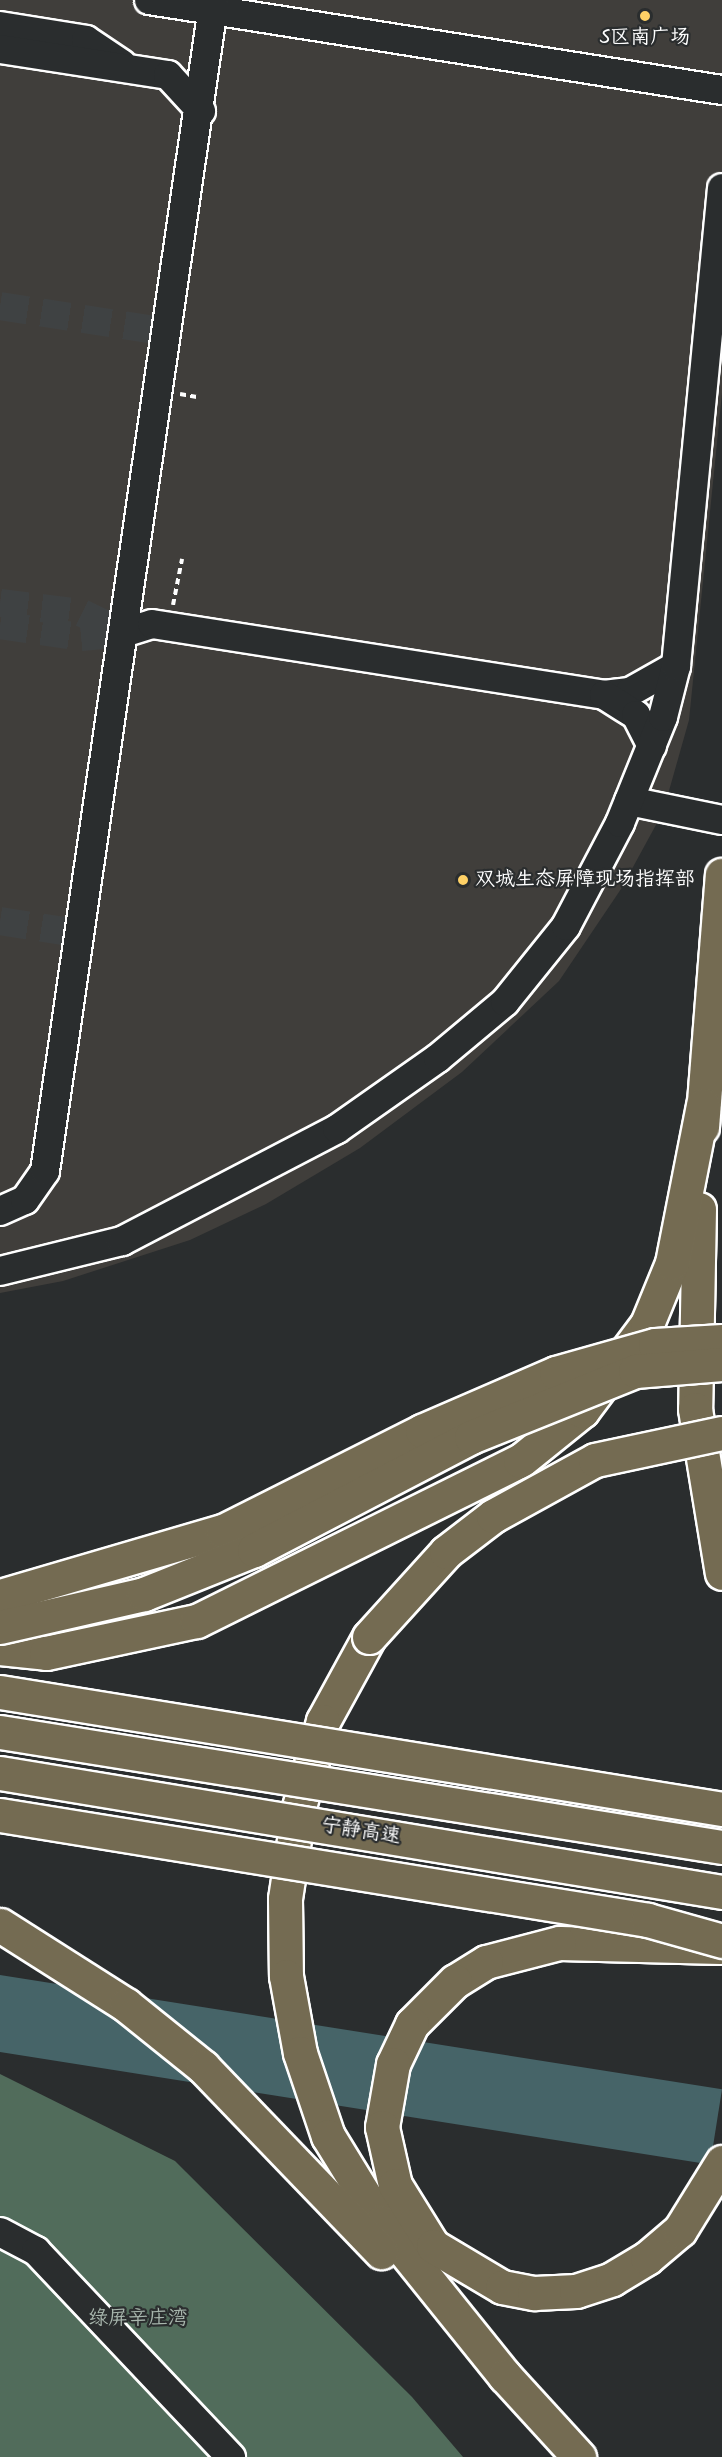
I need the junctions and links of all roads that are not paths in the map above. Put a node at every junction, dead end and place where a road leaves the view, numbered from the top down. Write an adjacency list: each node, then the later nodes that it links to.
1 (148, 0): 2 (street)
2 (212, 7): 6 (street); 7 (street)
3 (0, 26): 5 (street)
4 (0, 49): 5 (street)
5 (132, 69): 7 (street)
6 (722, 90)
7 (201, 111): 11 (street)
8 (722, 188): 9 (street)
9 (709, 333): 10 (street); 12 (street)
10 (722, 369)
11 (123, 633): 13 (street); 19 (street)
12 (676, 666): 13 (street); 14 (street)
13 (604, 695): 14 (street)
14 (652, 746): 15 (street)
15 (629, 801): 16 (street); 20 (street)
16 (722, 820)
17 (722, 875): 18 (highway)
18 (703, 1105): 24 (highway); 27 (highway)
19 (0, 1211)
20 (0, 1271)
21 (722, 1341): 25 (highway, bridge)
22 (722, 1364): 26 (highway, bridge)
23 (722, 1433): 40 (highway, bridge)
24 (722, 1573)
25 (0, 1596)
26 (0, 1627)
27 (0, 1648)
28 (0, 1692): 31 (highway, bridge)
29 (0, 1732): 33 (highway, bridge)
30 (0, 1773): 34 (highway, 宁静高速, bridge)
31 (722, 1809)
32 (0, 1815): 36 (highway, bridge)
33 (722, 1847)
34 (722, 1892)
35 (6, 1927): 40 (highway)
36 (722, 1941)
37 (722, 1947): 38 (highway)
38 (722, 2163)
39 (0, 2232): 41 (street)
40 (505, 2376): 42 (highway)
41 (231, 2457)
42 (579, 2457)

